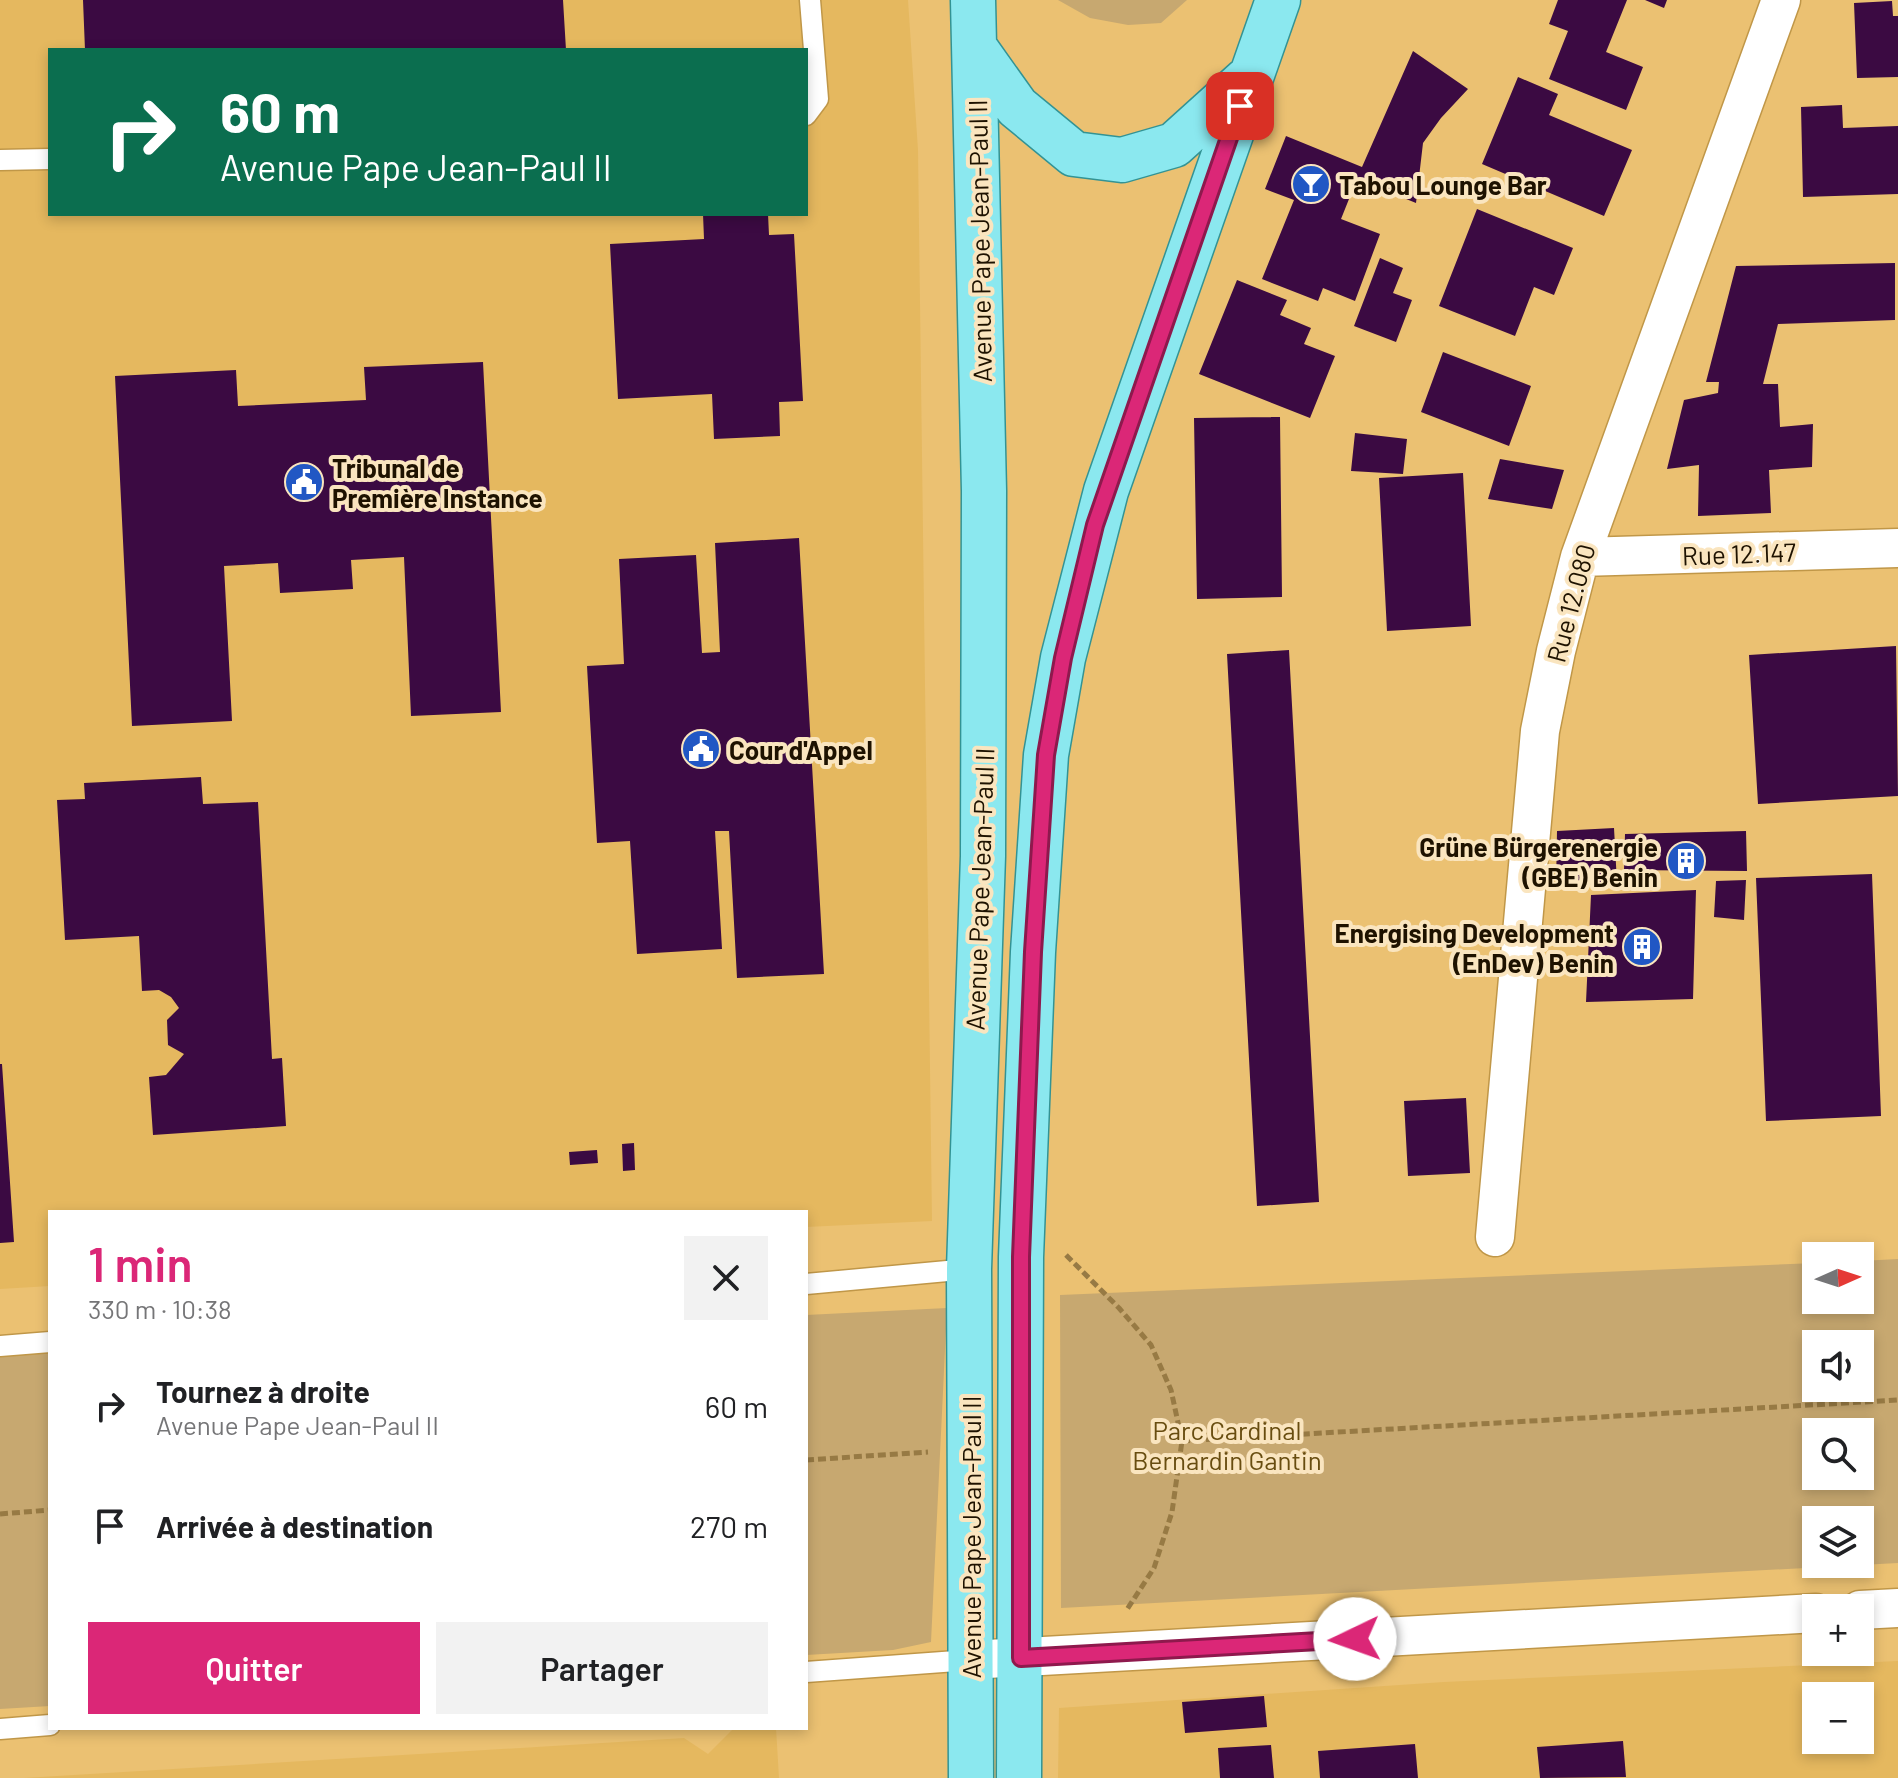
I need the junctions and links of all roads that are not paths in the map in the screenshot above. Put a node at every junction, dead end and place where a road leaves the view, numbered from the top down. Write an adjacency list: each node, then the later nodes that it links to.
1 (810, 0): 7 (lane)
2 (973, 0): 5 (main road, Avenue Pape Jean-Paul II)
3 (1278, 0): 6 (main road, Avenue Pape Jean-Paul II)
4 (1781, 0): 11 (street, Rue 12.080)
5 (975, 48): 6 (main road); 13 (main road, Avenue Pape Jean-Paul II)
6 (1250, 76): 20 (main road, Avenue Pape Jean-Paul II)
7 (808, 112)
8 (48, 159): 9 (lane)
9 (0, 160)
10 (1898, 548): 11 (street, Rue 12.147)
11 (1580, 557): 12 (street, Rue 12.080)
12 (1495, 1237)
13 (969, 1269): 14 (lane); 21 (main road, Avenue Pape Jean-Paul II)
14 (808, 1284)
15 (48, 1342): 16 (lane)
16 (0, 1346)
17 (1898, 1608): 18 (street)
18 (1874, 1609)
19 (1802, 1614): 20 (street)
20 (1021, 1658): 21 (street); 26 (main road, Avenue Pape Jean-Paul II)
21 (970, 1660): 22 (lane); 25 (main road, Avenue Pape Jean-Paul II)
22 (808, 1672)
23 (48, 1725): 24 (lane)
24 (0, 1729)
25 (971, 1778)
26 (1019, 1778)

